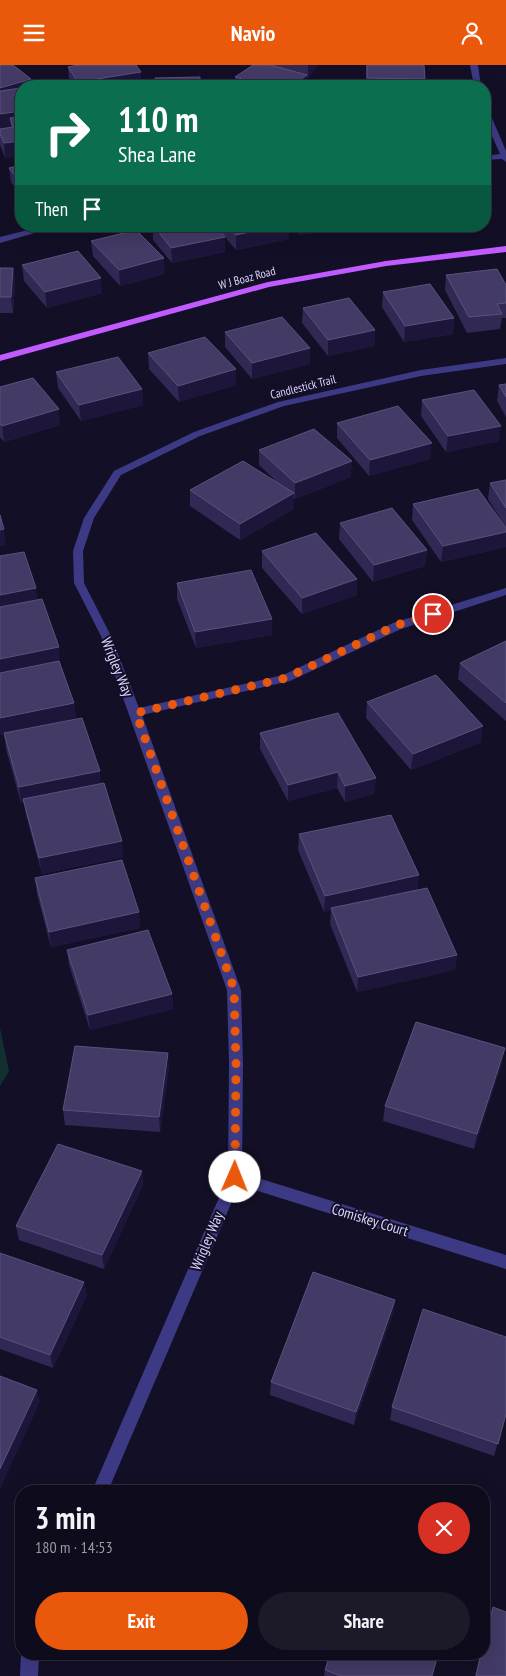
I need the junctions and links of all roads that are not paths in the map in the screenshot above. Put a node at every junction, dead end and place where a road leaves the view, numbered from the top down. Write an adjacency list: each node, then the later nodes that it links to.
1 (474, 65): 2 (street)
2 (477, 80)
3 (491, 125): 4 (street)
4 (505, 157): 5 (street)
5 (491, 158)
6 (31, 232): 7 (street)
7 (0, 240)
8 (506, 249): 9 (main road, W J Boaz Road)
9 (0, 358)
10 (506, 361): 11 (street, Candlestick Trail)
11 (117, 473): 13 (street, Wrigley Way)
12 (506, 591): 13 (street)
13 (136, 713): 14 (street, Wrigley Way)
14 (235, 1177): 15 (street, Comiskey Court); 16 (street, Wrigley Way)
15 (506, 1262)
16 (103, 1485)
17 (30, 1660): 18 (street)
18 (29, 1676)

